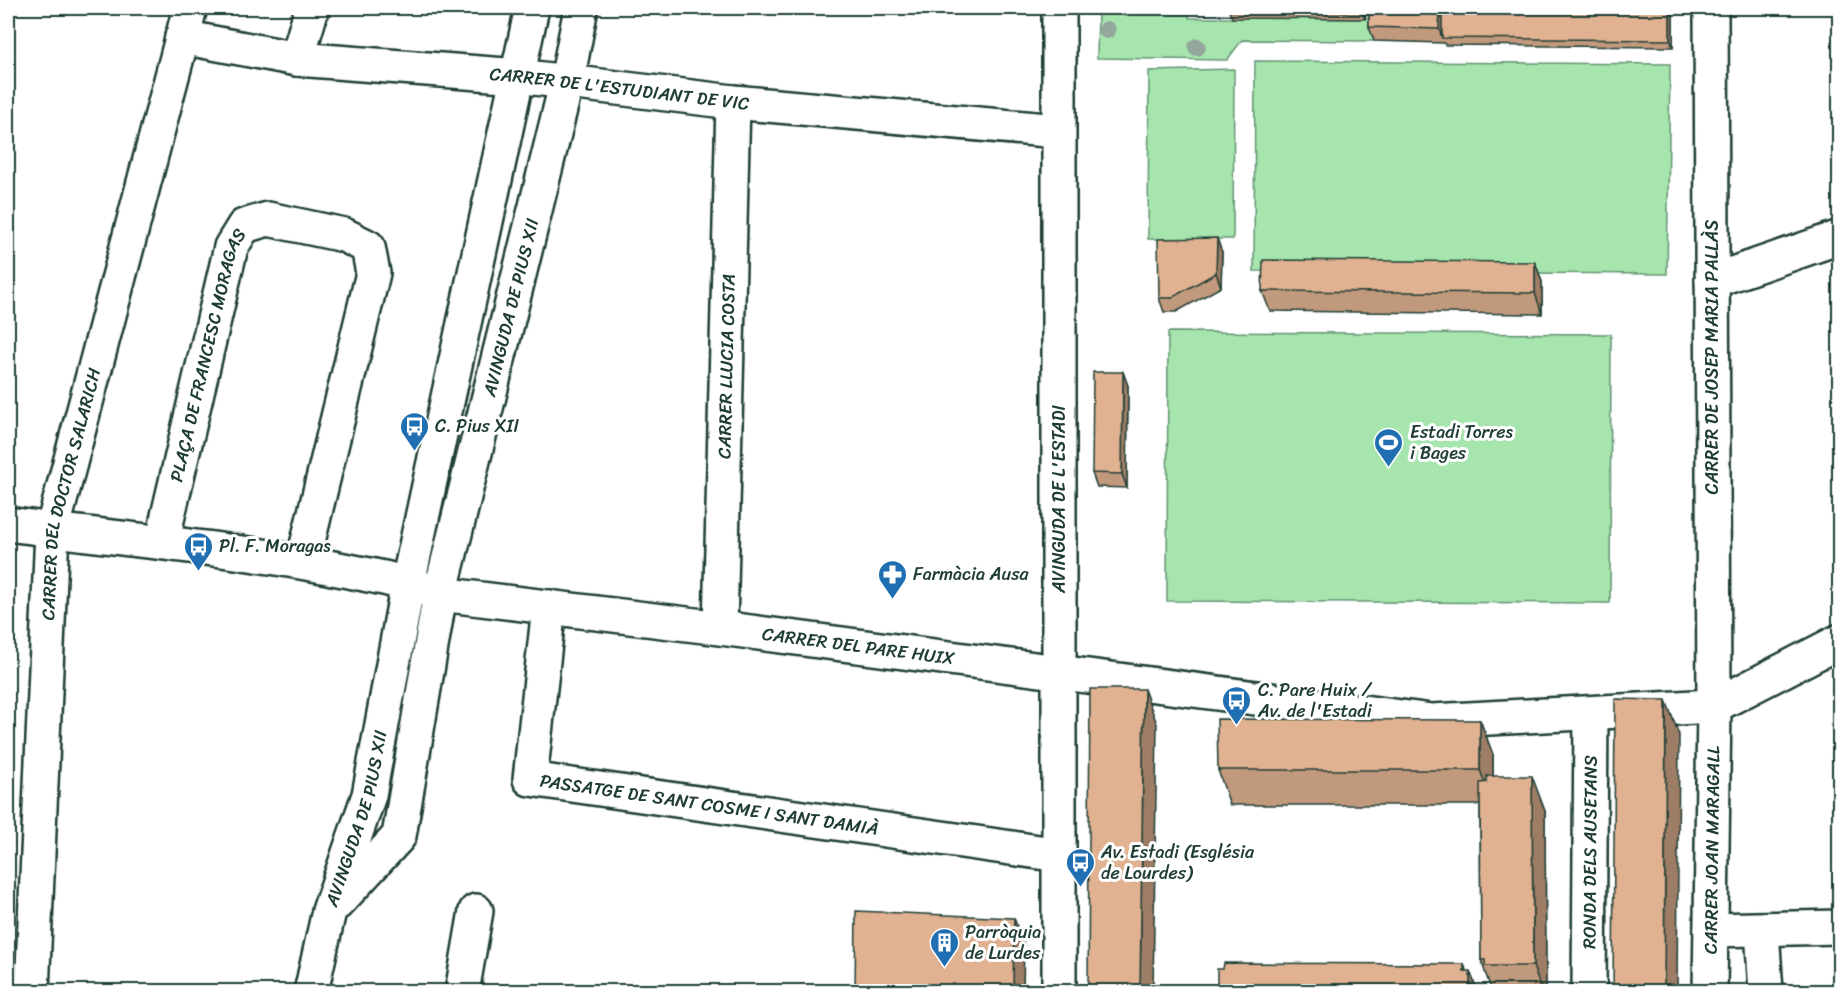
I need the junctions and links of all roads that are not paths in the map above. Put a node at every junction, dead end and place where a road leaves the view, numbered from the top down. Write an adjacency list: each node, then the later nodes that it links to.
1 (312, 8): 7 (street)
2 (532, 8): 8 (street, AVINGUDA DE PIUS XII)
3 (581, 8): 9 (street, AVINGUDA DE PIUS XII)
4 (1059, 8): 11 (street, AVINGUDA DE L'ESTADI)
5 (1711, 8): 13 (street, CARRER DE JOSEP MARIA PALLÀS)
6 (186, 22): 7 (street, CARRER DE L'ESTUDIANT DE VIC); 15 (street, CARRER DEL DOCTOR SALARICH)
7 (297, 59): 8 (street, CARRER DE L'ESTUDIANT DE VIC)
8 (518, 76): 9 (street, CARRER DE L'ESTUDIANT DE VIC); 18 (street, AVINGUDA DE PIUS XII)
9 (567, 81): 10 (street, CARRER DE L'ESTUDIANT DE VIC); 19 (street, AVINGUDA DE PIUS XII)
10 (733, 102): 11 (street, CARRER DE L'ESTUDIANT DE VIC); 21 (street, CARRER LLUCIA COSTA)
11 (1058, 131): 23 (street, AVINGUDA DE L'ESTADI)
12 (1839, 237): 13 (street)
13 (1712, 281): 24 (street, CARRER DE JOSEP MARIA PALLÀS)
14 (8, 524): 15 (street, CARRER DEL PARE HUIX)
15 (52, 531): 16 (street, CARRER DEL PARE HUIX); 32 (street, CARRER DEL DOCTOR SALARICH)
16 (164, 542): 17 (street, CARRER DEL PARE HUIX); 17 (street, PLAÇA DE FRANCESC MORAGAS)
17 (303, 562): 18 (street, CARRER DEL PARE HUIX)
18 (408, 583): 19 (street, CARRER DEL PARE HUIX); 27 (street, AVINGUDA DE PIUS XII)
19 (440, 594): 20 (street, CARRER DEL PARE HUIX); 27 (street, AVINGUDA DE PIUS XII)
20 (549, 607): 21 (street, CARRER DEL PARE HUIX); 26 (street, PASSATGE DE SANT COSME I SANT DAMIÀ)
21 (720, 628): 23 (street, CARRER DEL PARE HUIX)
22 (1839, 641): 24 (street)
23 (1060, 673): 25 (street, CARRER DEL PARE HUIX); 26 (street, AVINGUDA DE L'ESTADI)
24 (1714, 706): 25 (street, CARRER DEL PARE HUIX); 30 (street, CARRER JOAN MARAGALL)
25 (1591, 713): 36 (street, RONDA DELS AUSETANS)
26 (1060, 855): 35 (street, AVINGUDA DE L'ESTADI)
27 (329, 911): 33 (street)
28 (476, 911): 34 (street)
29 (1839, 927): 31 (street)
30 (1711, 930): 31 (street); 37 (street, CARRER JOAN MARAGALL)
31 (1762, 930): 38 (street)
32 (32, 992)
33 (311, 992)
34 (462, 992)
35 (1059, 992)
36 (1589, 992)
37 (1710, 992)
38 (1766, 992)

